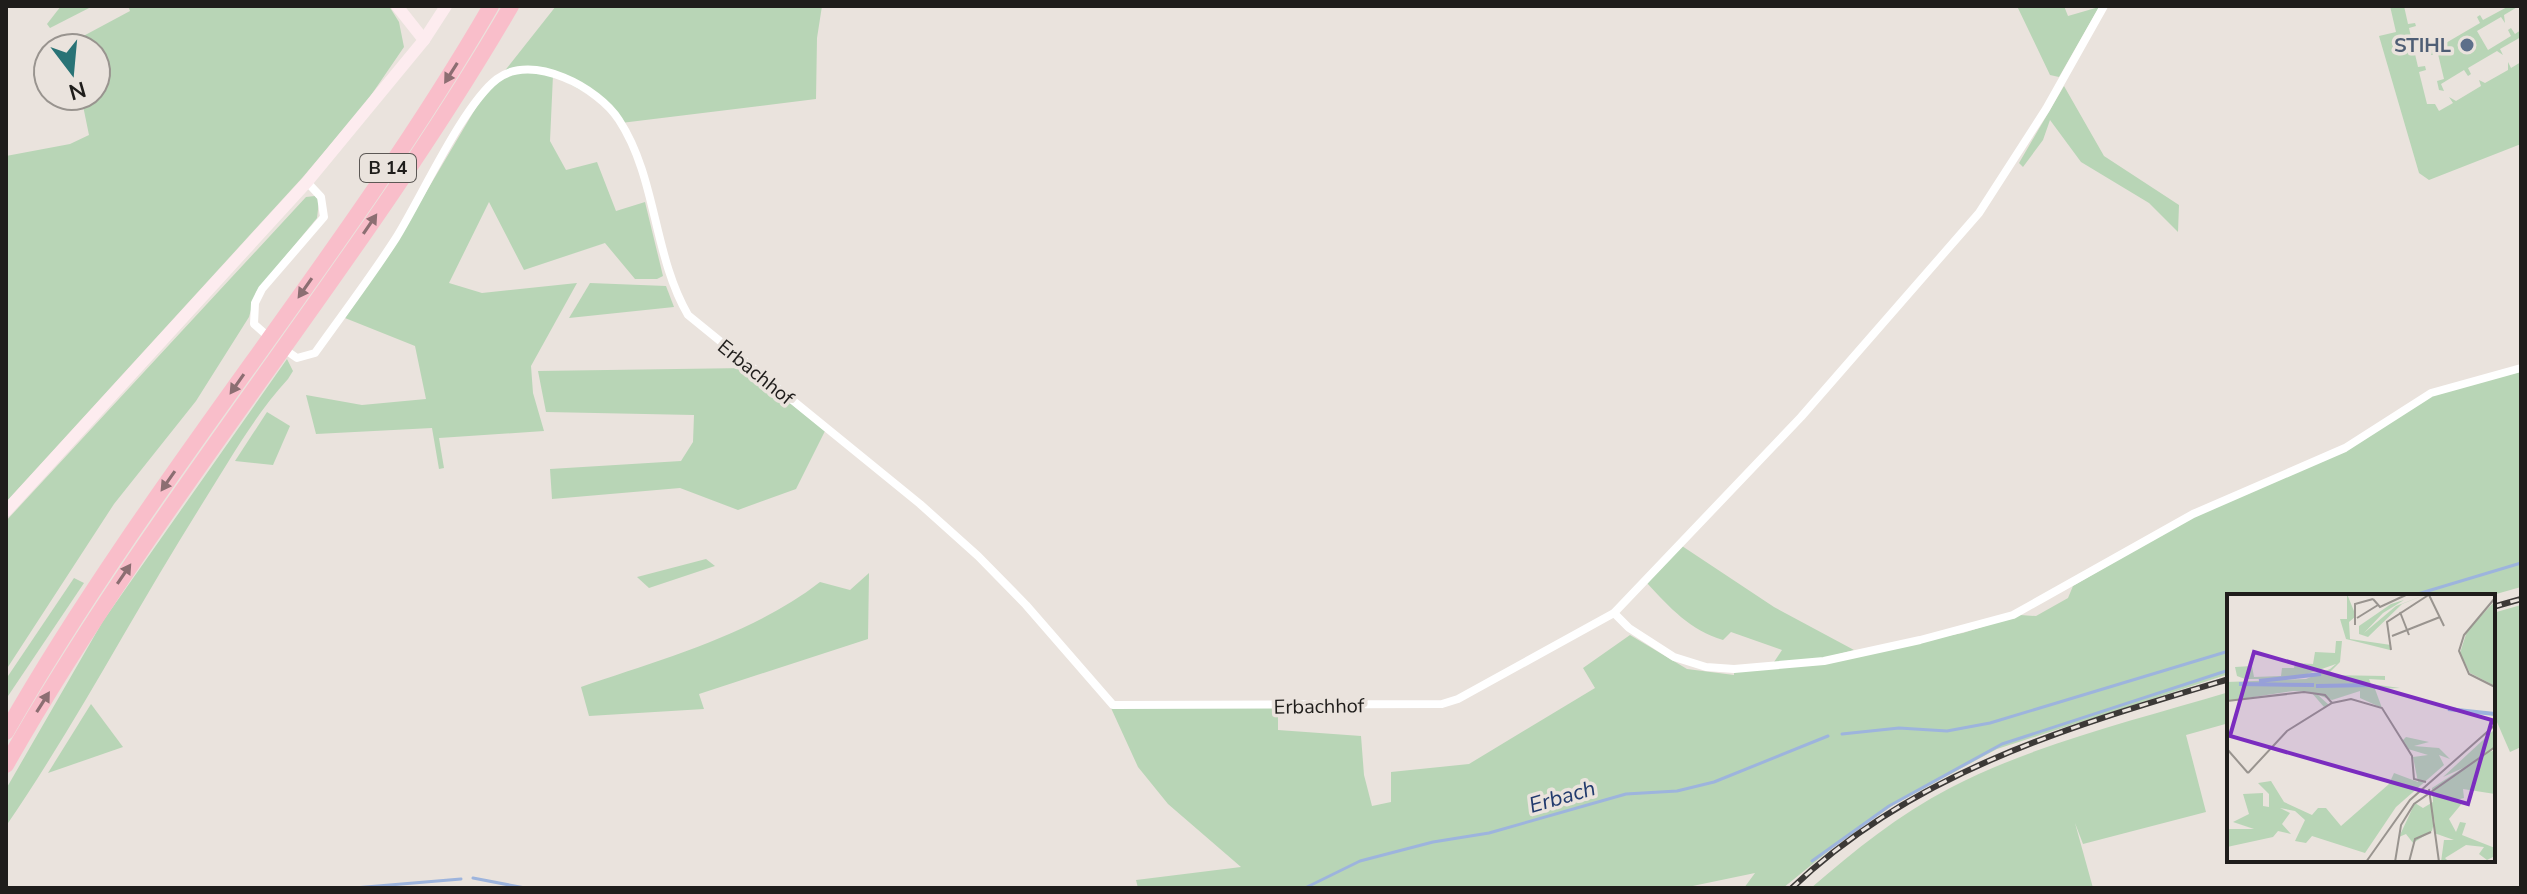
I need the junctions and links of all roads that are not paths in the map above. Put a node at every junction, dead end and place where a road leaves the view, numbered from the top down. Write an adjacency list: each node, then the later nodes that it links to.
1 (397, 6): 6 (street)
2 (446, 6): 6 (street)
3 (491, 6): 8 (highway, B 14, one-way to 8)
4 (511, 6): 8 (highway, B 14, one-way to 4)
5 (2104, 6): 12 (street)
6 (424, 40): 7 (street)
7 (307, 182): 11 (street); 12 (street, Erbachhof)
8 (286, 330): 9 (highway, B 14)
9 (267, 356): 13 (highway, B 14, one-way to 13); 16 (highway, B 14, one-way to 9)
10 (2521, 368): 12 (street)
11 (6, 511)
12 (1614, 613)
13 (51, 656): 14 (highway); 15 (highway, B 14)
14 (6, 709)
15 (6, 732)
16 (6, 765)

